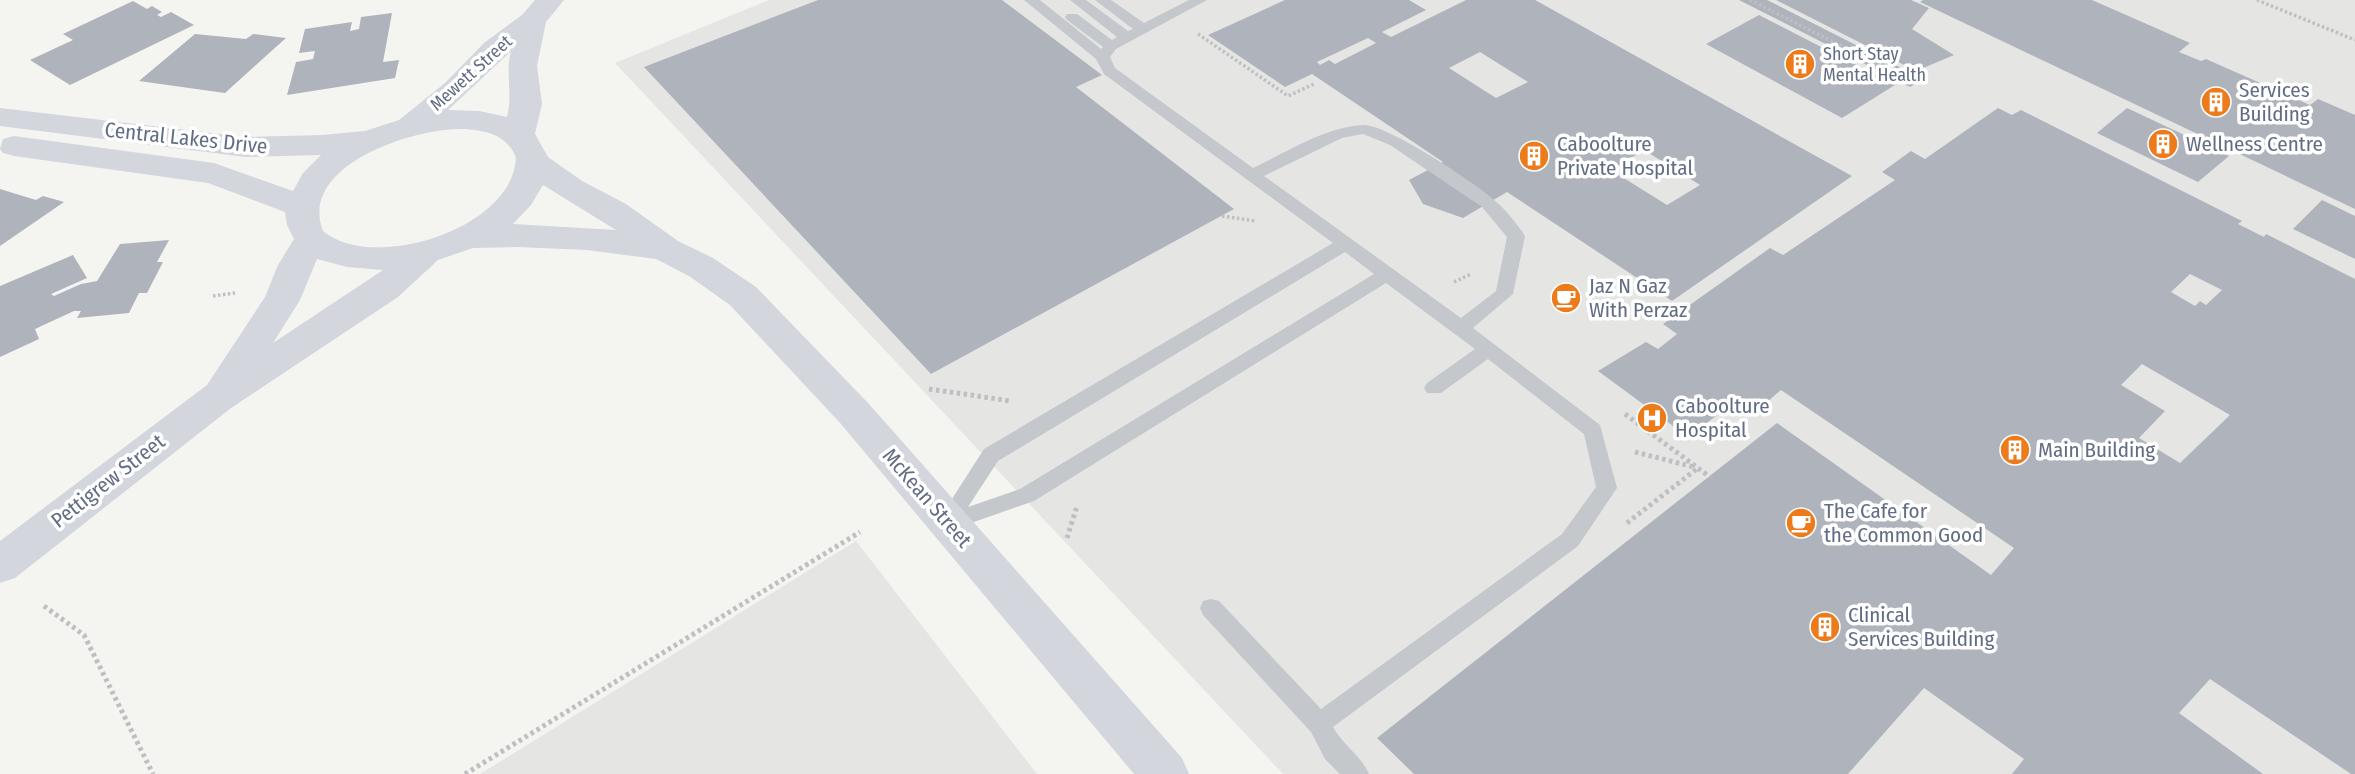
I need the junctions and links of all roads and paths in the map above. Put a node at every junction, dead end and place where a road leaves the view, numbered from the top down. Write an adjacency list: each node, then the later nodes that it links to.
1 (1031, 0): 13 (lane)
2 (1049, 0): 13 (lane)
3 (1077, 0): 11 (lane)
4 (1102, 0): 10 (lane)
5 (1200, 0): 9 (lane)
6 (1750, 0): 14 (path)
7 (2257, 0): 12 (path)
8 (541, 11): 17 (main road, Mewett Street); 20 (main road, Mewett Street)
9 (1174, 13): 10 (lane); 15 (path)
10 (1143, 29): 11 (lane)
11 (1127, 37): 13 (lane)
12 (2355, 40)
13 (1107, 51): 21 (lane)
14 (1907, 79)
15 (1314, 84)
16 (0, 117): 18 (main road, Central Lakes Drive)
17 (411, 125): 18 (main road); 20 (main road)
18 (372, 139): 22 (main road)
19 (0, 144): 22 (main road, Central Lakes Drive)
20 (526, 149): 23 (main road); 25 (main road, McKean Street)
21 (1252, 176): 24 (lane); 28 (lane)
22 (307, 222): 26 (main road); 31 (main road, Pettigrew Street)
23 (467, 237): 25 (main road, McKean Street); 26 (main road)
24 (1345, 244): 27 (lane); 32 (lane)
25 (666, 249): 32 (main road, McKean Street)
26 (426, 252): 31 (main road, Pettigrew Street)
27 (1387, 274): 28 (lane); 32 (lane)
28 (1461, 328): 29 (lane)
29 (1489, 349): 30 (lane); 37 (lane)
30 (1434, 388)
31 (217, 398): 34 (main road, Pettigrew Street)
32 (948, 522): 40 (main road, McKean Street)
33 (860, 532): 39 (path)
34 (0, 565)
35 (44, 606): 38 (path)
36 (1211, 608): 37 (lane)
37 (1319, 724): 41 (lane)
38 (153, 774)
39 (465, 774)
40 (1166, 774)
41 (1357, 774)

